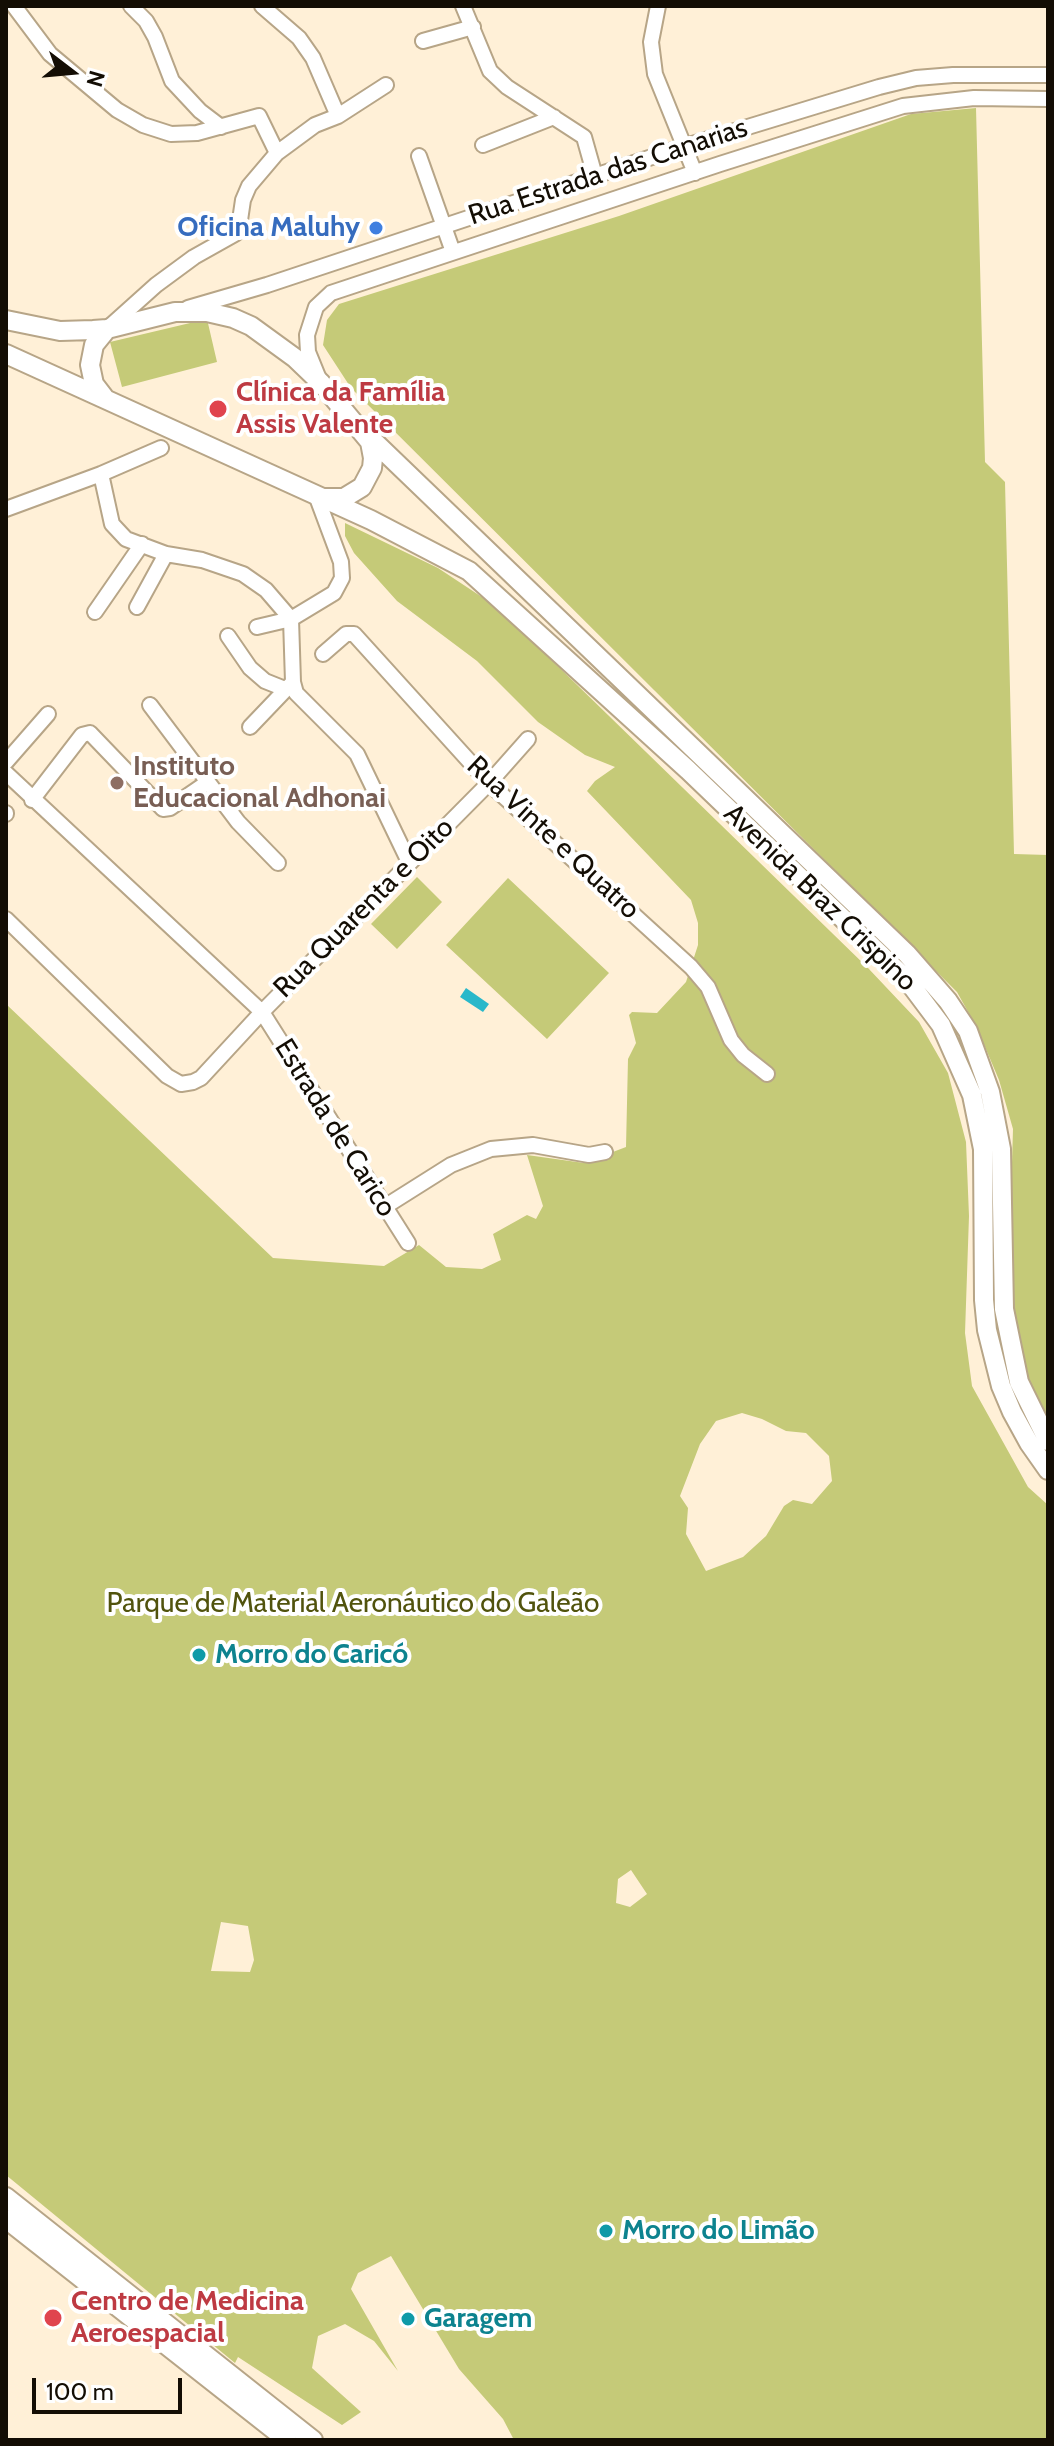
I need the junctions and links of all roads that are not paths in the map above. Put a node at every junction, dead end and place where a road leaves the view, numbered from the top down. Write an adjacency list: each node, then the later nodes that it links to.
1 (14, 6): 14 (street)
2 (131, 6): 14 (street)
3 (262, 6): 11 (street)
4 (463, 6): 6 (street)
5 (658, 6): 17 (street)
6 (473, 27): 7 (street); 12 (street)
7 (423, 41)
8 (1048, 75): 13 (street, Rua Estrada das Canarias)
9 (386, 85): 11 (street)
10 (1048, 99): 15 (street, Rua Estrada das Canarias)
11 (338, 116): 18 (street)
12 (554, 117): 16 (street); 22 (street)
13 (774, 119): 15 (street); 17 (street, Rua Estrada das Canarias)
14 (221, 127): 18 (street)
15 (781, 144): 21 (street, Rua Estrada das Canarias)
16 (483, 145)
17 (682, 147): 20 (street, Rua Estrada das Canarias); 21 (street)
18 (277, 153): 28 (street)
19 (419, 156): 24 (street)
20 (654, 156): 22 (street, Rua Estrada das Canarias); 23 (street)
21 (695, 173): 23 (street, Rua Estrada das Canarias)
22 (595, 176): 24 (street, Rua Estrada das Canarias)
23 (665, 182): 25 (street, Rua Estrada das Canarias)
24 (444, 225): 25 (street); 26 (street, Rua Estrada das Canarias)
25 (453, 252): 30 (street, Rua Estrada das Canarias)
26 (175, 312): 28 (main road, Avenida Braz Crispino); 30 (main road, Avenida Braz Crispino)
27 (6, 320): 28 (main road, Avenida Braz Crispino)
28 (107, 329): 31 (main road)
29 (6, 354): 31 (main road, Avenida Braz Crispino)
30 (321, 383): 32 (main road, Avenida Braz Crispino)
31 (107, 400): 35 (main road, Avenida Braz Crispino)
32 (361, 429): 35 (main road); 63 (main road, Avenida Braz Crispino)
33 (161, 448): 34 (street)
34 (101, 474): 36 (street); 37 (street)
35 (319, 497): 41 (street); 64 (main road, Avenida Braz Crispino)
36 (6, 509)
37 (142, 544): 38 (street); 40 (street)
38 (166, 554): 39 (street); 41 (street)
39 (137, 607)
40 (95, 612)
41 (291, 619): 42 (street); 45 (street)
42 (257, 627)
43 (228, 636): 45 (street)
44 (323, 654): 53 (street, Rua Vinte e Quatro)
45 (289, 686): 48 (street); 55 (street)
46 (150, 705): 52 (street)
47 (48, 714): 50 (street)
48 (250, 727)
49 (528, 739): 53 (street, Rua Quarenta e Oito)
50 (6, 762)
51 (6, 773): 54 (street, Estrada de Carico)
52 (208, 782): 54 (street); 56 (street)
53 (489, 783): 55 (street, Rua Quarenta e Oito); 59 (street, Rua Vinte e Quatro)
54 (32, 800): 58 (street, Estrada de Carico)
55 (409, 862): 58 (street, Rua Quarenta e Oito)
56 (278, 863)
57 (6, 919): 58 (street, Rua Quarenta e Oito)
58 (262, 1012): 61 (street, Estrada de Carico)
59 (767, 1074)
60 (605, 1152): 61 (street)
61 (386, 1206): 62 (street, Estrada de Carico)
62 (408, 1243)
63 (1048, 1441)
64 (1048, 1470)
65 (6, 2197): 68 (main road)
66 (6, 2219): 67 (main road)
67 (287, 2440)
68 (313, 2440)

